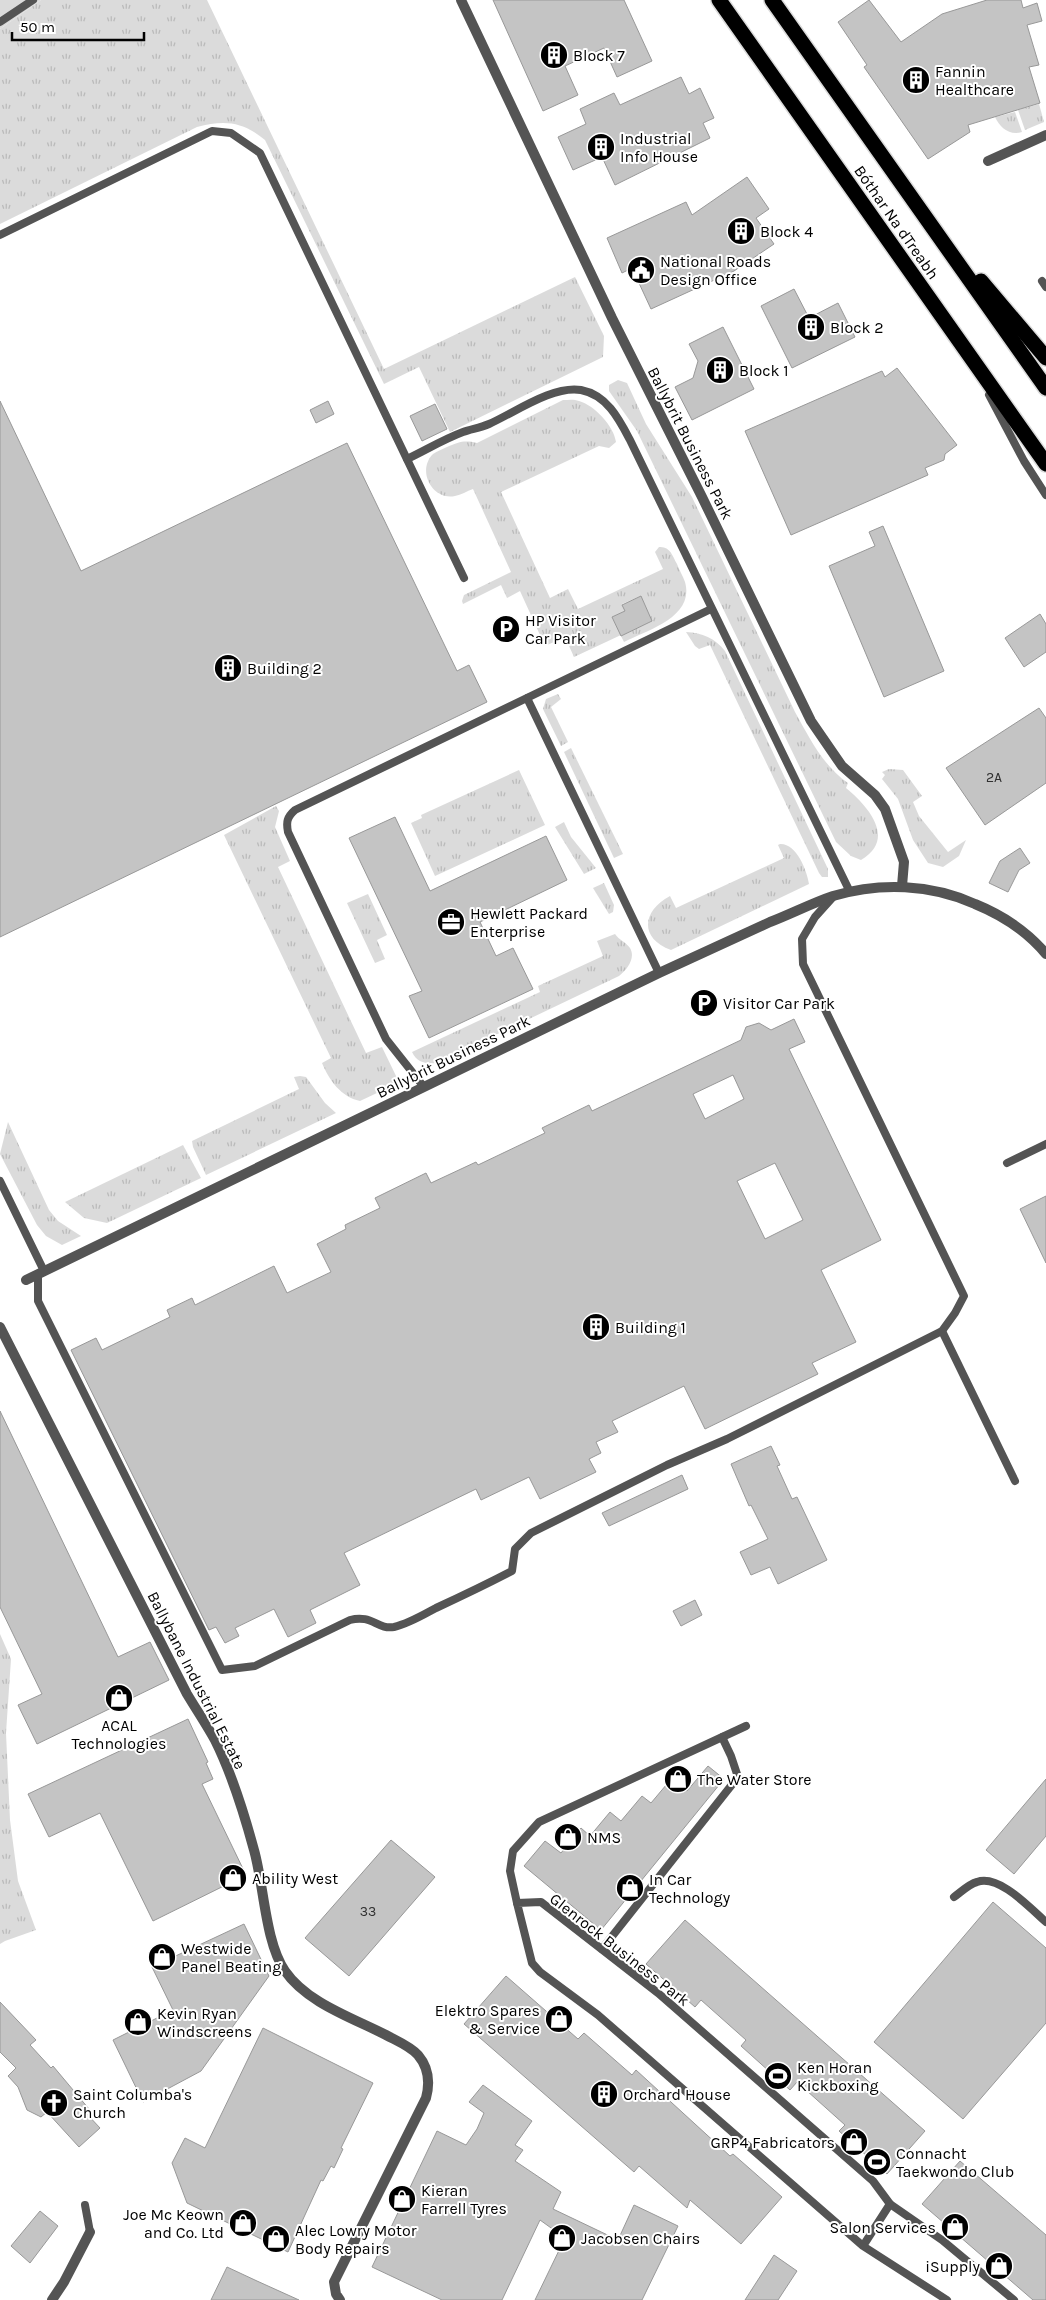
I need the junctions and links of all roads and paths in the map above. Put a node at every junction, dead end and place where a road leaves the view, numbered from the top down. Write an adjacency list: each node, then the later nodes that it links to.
1 (32, 0): 5 (lane)
2 (461, 0): 19 (street, Ballybrit Business Park)
3 (719, 0): 10 (highway, Bóthar Na dTreabh)
4 (772, 0): 8 (highway, Bóthar Na dTreabh)
5 (0, 22)
6 (1046, 135): 7 (street)
7 (988, 161)
8 (923, 214): 11 (highway); 12 (highway, Bóthar Na dTreabh)
9 (0, 235): 13 (lane)
10 (968, 353): 14 (highway, Bóthar Na dTreabh); 15 (lane)
11 (1046, 358)
12 (1046, 388)
13 (408, 459): 16 (lane); 17 (lane)
14 (1046, 464)
15 (1046, 495)
16 (464, 578)
17 (711, 609): 18 (lane); 20 (lane)
18 (527, 698): 23 (lane); 24 (lane)
19 (902, 886): 20 (street, Ballybrit Business Park); 22 (street, Ballybrit Business Park)
20 (850, 892): 21 (street, Ballybrit Business Park)
21 (834, 896): 23 (street, Ballybrit Business Park); 31 (lane)
22 (1046, 954)
23 (659, 973): 24 (street, Ballybrit Business Park)
24 (424, 1087): 28 (street, Ballybrit Business Park)
25 (1046, 1144): 26 (lane)
26 (1007, 1163)
27 (0, 1181): 28 (lane)
28 (41, 1273): 29 (street, Ballybrit Business Park); 31 (lane)
29 (26, 1280)
30 (0, 1328): 44 (street, Ballybane Industrial Estate)
31 (942, 1331): 32 (lane)
32 (1015, 1481)
33 (746, 1726): 34 (lane)
34 (722, 1737): 36 (lane); 38 (lane)
35 (954, 1897): 37 (lane)
36 (517, 1903): 38 (lane, Glenrock Business Park); 42 (lane)
37 (1046, 1922)
38 (602, 1949): 39 (lane, Glenrock Business Park)
39 (890, 2204): 42 (lane); 46 (lane, Glenrock Business Park)
40 (85, 2205): 41 (lane)
41 (90, 2232): 43 (street)
42 (863, 2246): 45 (lane)
43 (52, 2300)
44 (340, 2300)
45 (947, 2300)
46 (1014, 2300)

